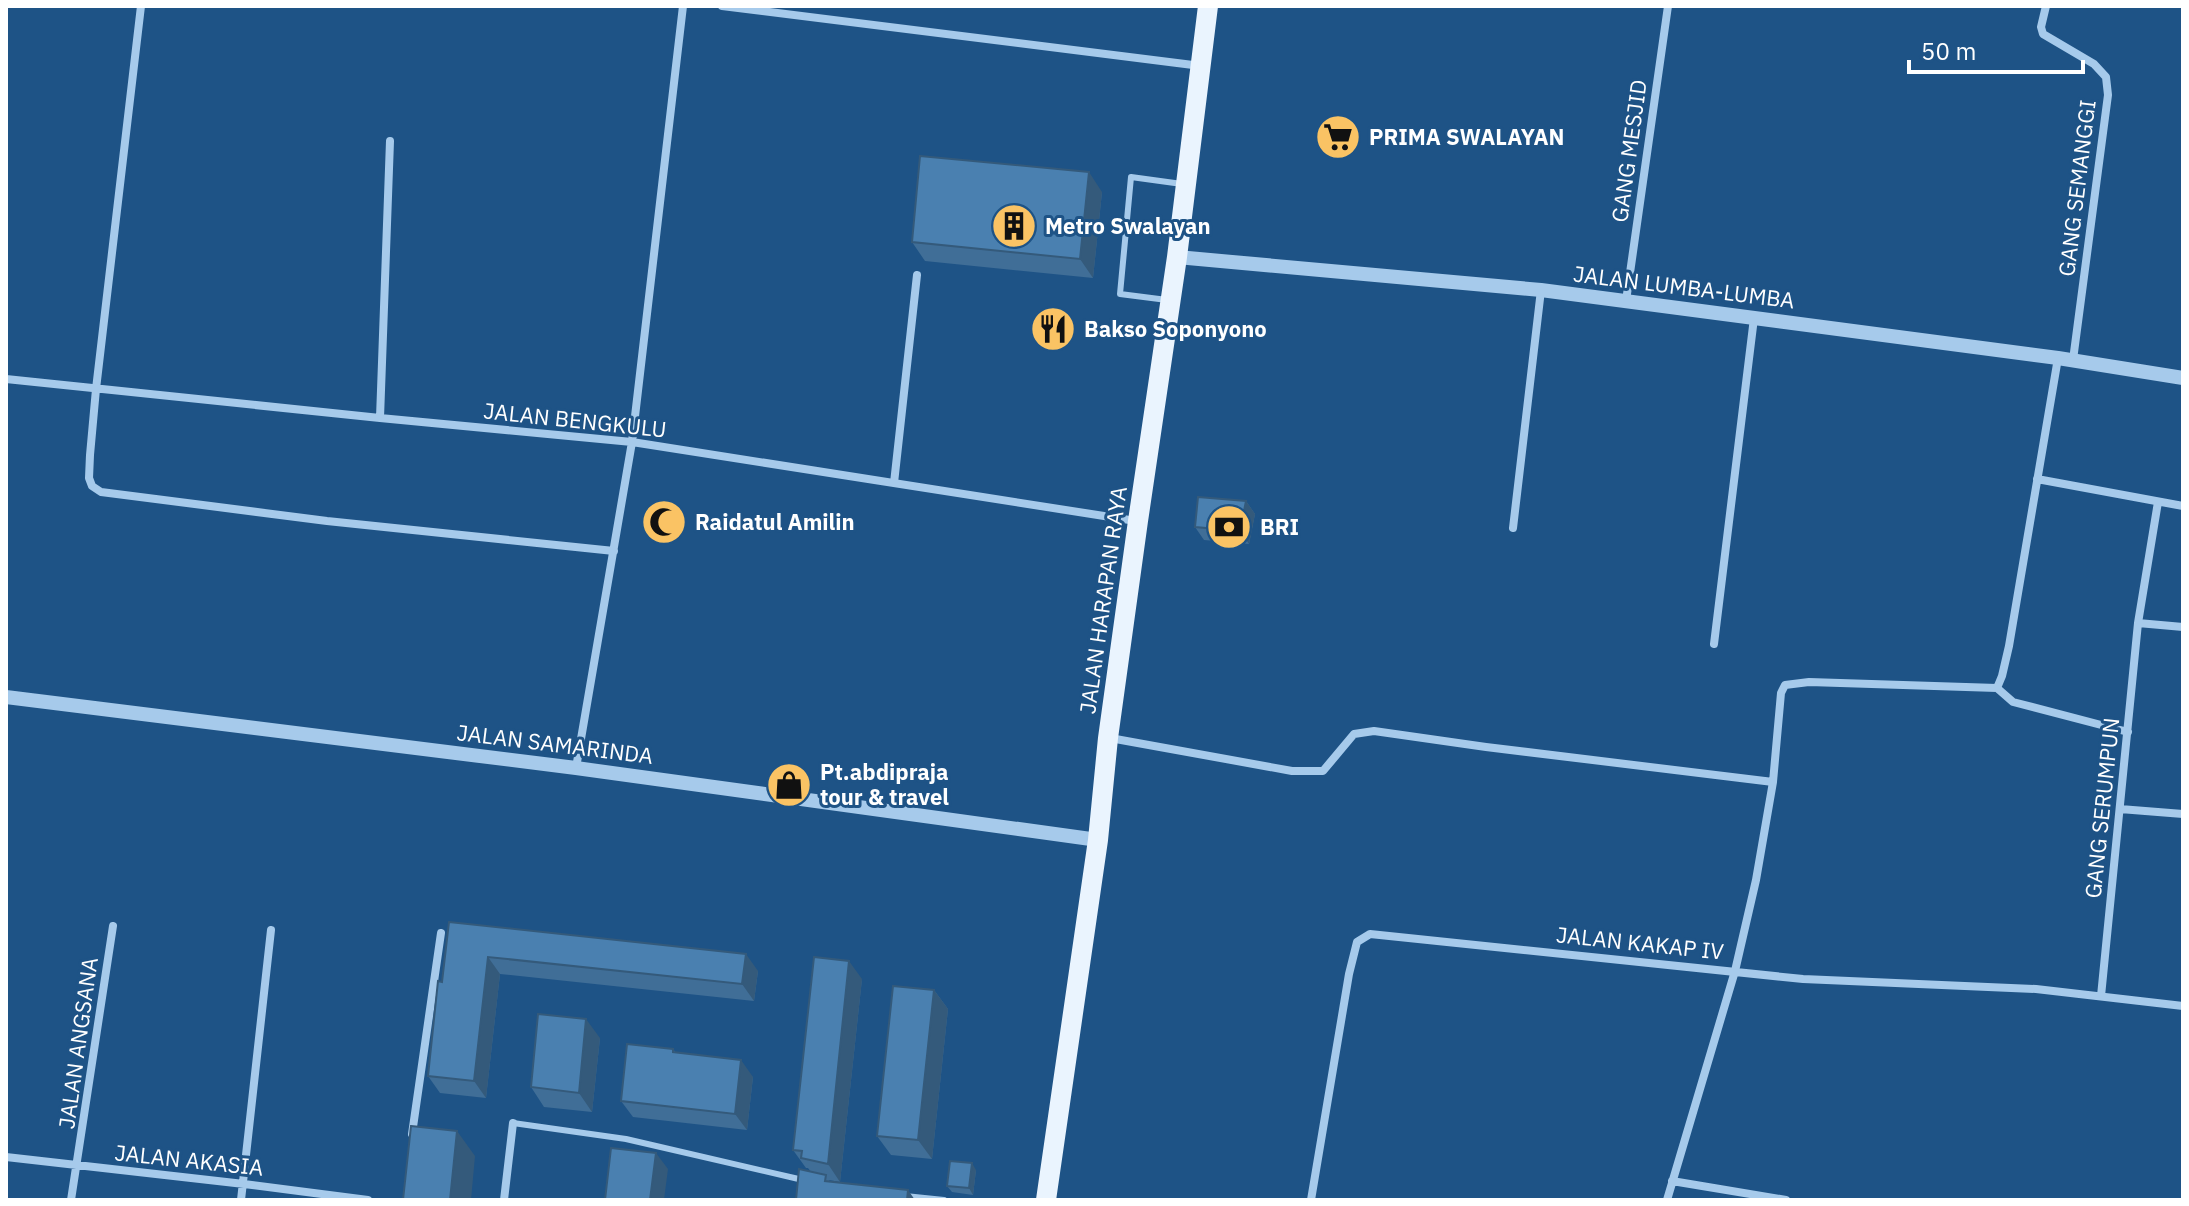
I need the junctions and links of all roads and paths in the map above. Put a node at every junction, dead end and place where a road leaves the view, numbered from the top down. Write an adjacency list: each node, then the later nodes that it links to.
1 (141, 6): 19 (street)
2 (683, 6): 21 (street)
3 (722, 6): 7 (street)
4 (1208, 6): 7 (main road, JALAN HARAPAN RAYA)
5 (1668, 6): 14 (street, GANG MESJID)
6 (2046, 6): 16 (street, GANG SEMANGGI)
7 (1201, 66): 9 (main road, JALAN HARAPAN RAYA)
8 (390, 141): 20 (street)
9 (1187, 184): 10 (main road, JALAN HARAPAN RAYA); 13 (lane)
10 (1177, 257): 12 (street, JALAN LUMBA-LUMBA); 13 (main road, JALAN HARAPAN RAYA)
11 (917, 275): 23 (street)
12 (1541, 290): 14 (street, JALAN LUMBA-LUMBA); 27 (street)
13 (1171, 301): 26 (main road, JALAN HARAPAN RAYA)
14 (1626, 301): 15 (street, JALAN LUMBA-LUMBA)
15 (1754, 318): 16 (street, JALAN LUMBA-LUMBA); 31 (street)
16 (2066, 359): 17 (street, JALAN LUMBA-LUMBA); 22 (street)
17 (2183, 378)
18 (6, 379): 19 (street, JALAN BENGKULU)
19 (96, 389): 20 (street, JALAN BENGKULU); 28 (street)
20 (380, 418): 21 (street, JALAN BENGKULU)
21 (632, 442): 23 (street, JALAN BENGKULU); 28 (street)
22 (2037, 479): 24 (street); 32 (street)
23 (894, 483): 26 (street, JALAN BENGKULU)
24 (2158, 502): 25 (street); 29 (street, GANG SERUMPUN)
25 (2183, 506)
26 (1138, 521): 35 (main road, JALAN HARAPAN RAYA)
27 (1513, 528)
28 (614, 551): 36 (street)
29 (2138, 623): 30 (street); 34 (street, GANG SERUMPUN)
30 (2183, 627)
31 (1714, 644)
32 (1997, 688): 34 (street); 37 (street)
33 (6, 697): 36 (street, JALAN SAMARINDA)
34 (2128, 732): 38 (street, GANG SERUMPUN)
35 (1108, 738): 37 (street); 40 (main road, JALAN HARAPAN RAYA)
36 (576, 768): 40 (street, JALAN SAMARINDA)
37 (1773, 782): 44 (street)
38 (2120, 809): 39 (street); 45 (street, GANG SERUMPUN)
39 (2183, 814)
40 (1098, 840): 60 (main road, JALAN HARAPAN RAYA)
41 (113, 926): 50 (street, JALAN ANGSANA)
42 (271, 930): 53 (street)
43 (441, 933): 48 (street)
44 (1735, 971): 45 (street, JALAN KAKAP IV); 51 (street); 61 (street, JALAN KAKAP IV)
45 (2101, 996): 46 (street, JALAN KAKAP IV)
46 (2183, 1006)
47 (513, 1123): 52 (lane); 58 (street)
48 (412, 1137)
49 (6, 1157): 50 (street, JALAN AKASIA)
50 (78, 1165): 53 (street, JALAN AKASIA); 55 (street, JALAN ANGSANA)
51 (1672, 1181): 62 (street); 63 (street)
52 (812, 1182)
53 (244, 1184): 56 (street); 57 (street, JALAN AKASIA)
54 (900, 1195): 59 (lane)
55 (71, 1200)
56 (241, 1200)
57 (368, 1200)
58 (504, 1200)
59 (944, 1200)
60 (1046, 1200)
61 (1311, 1200)
62 (1667, 1200)
63 (1786, 1200)

